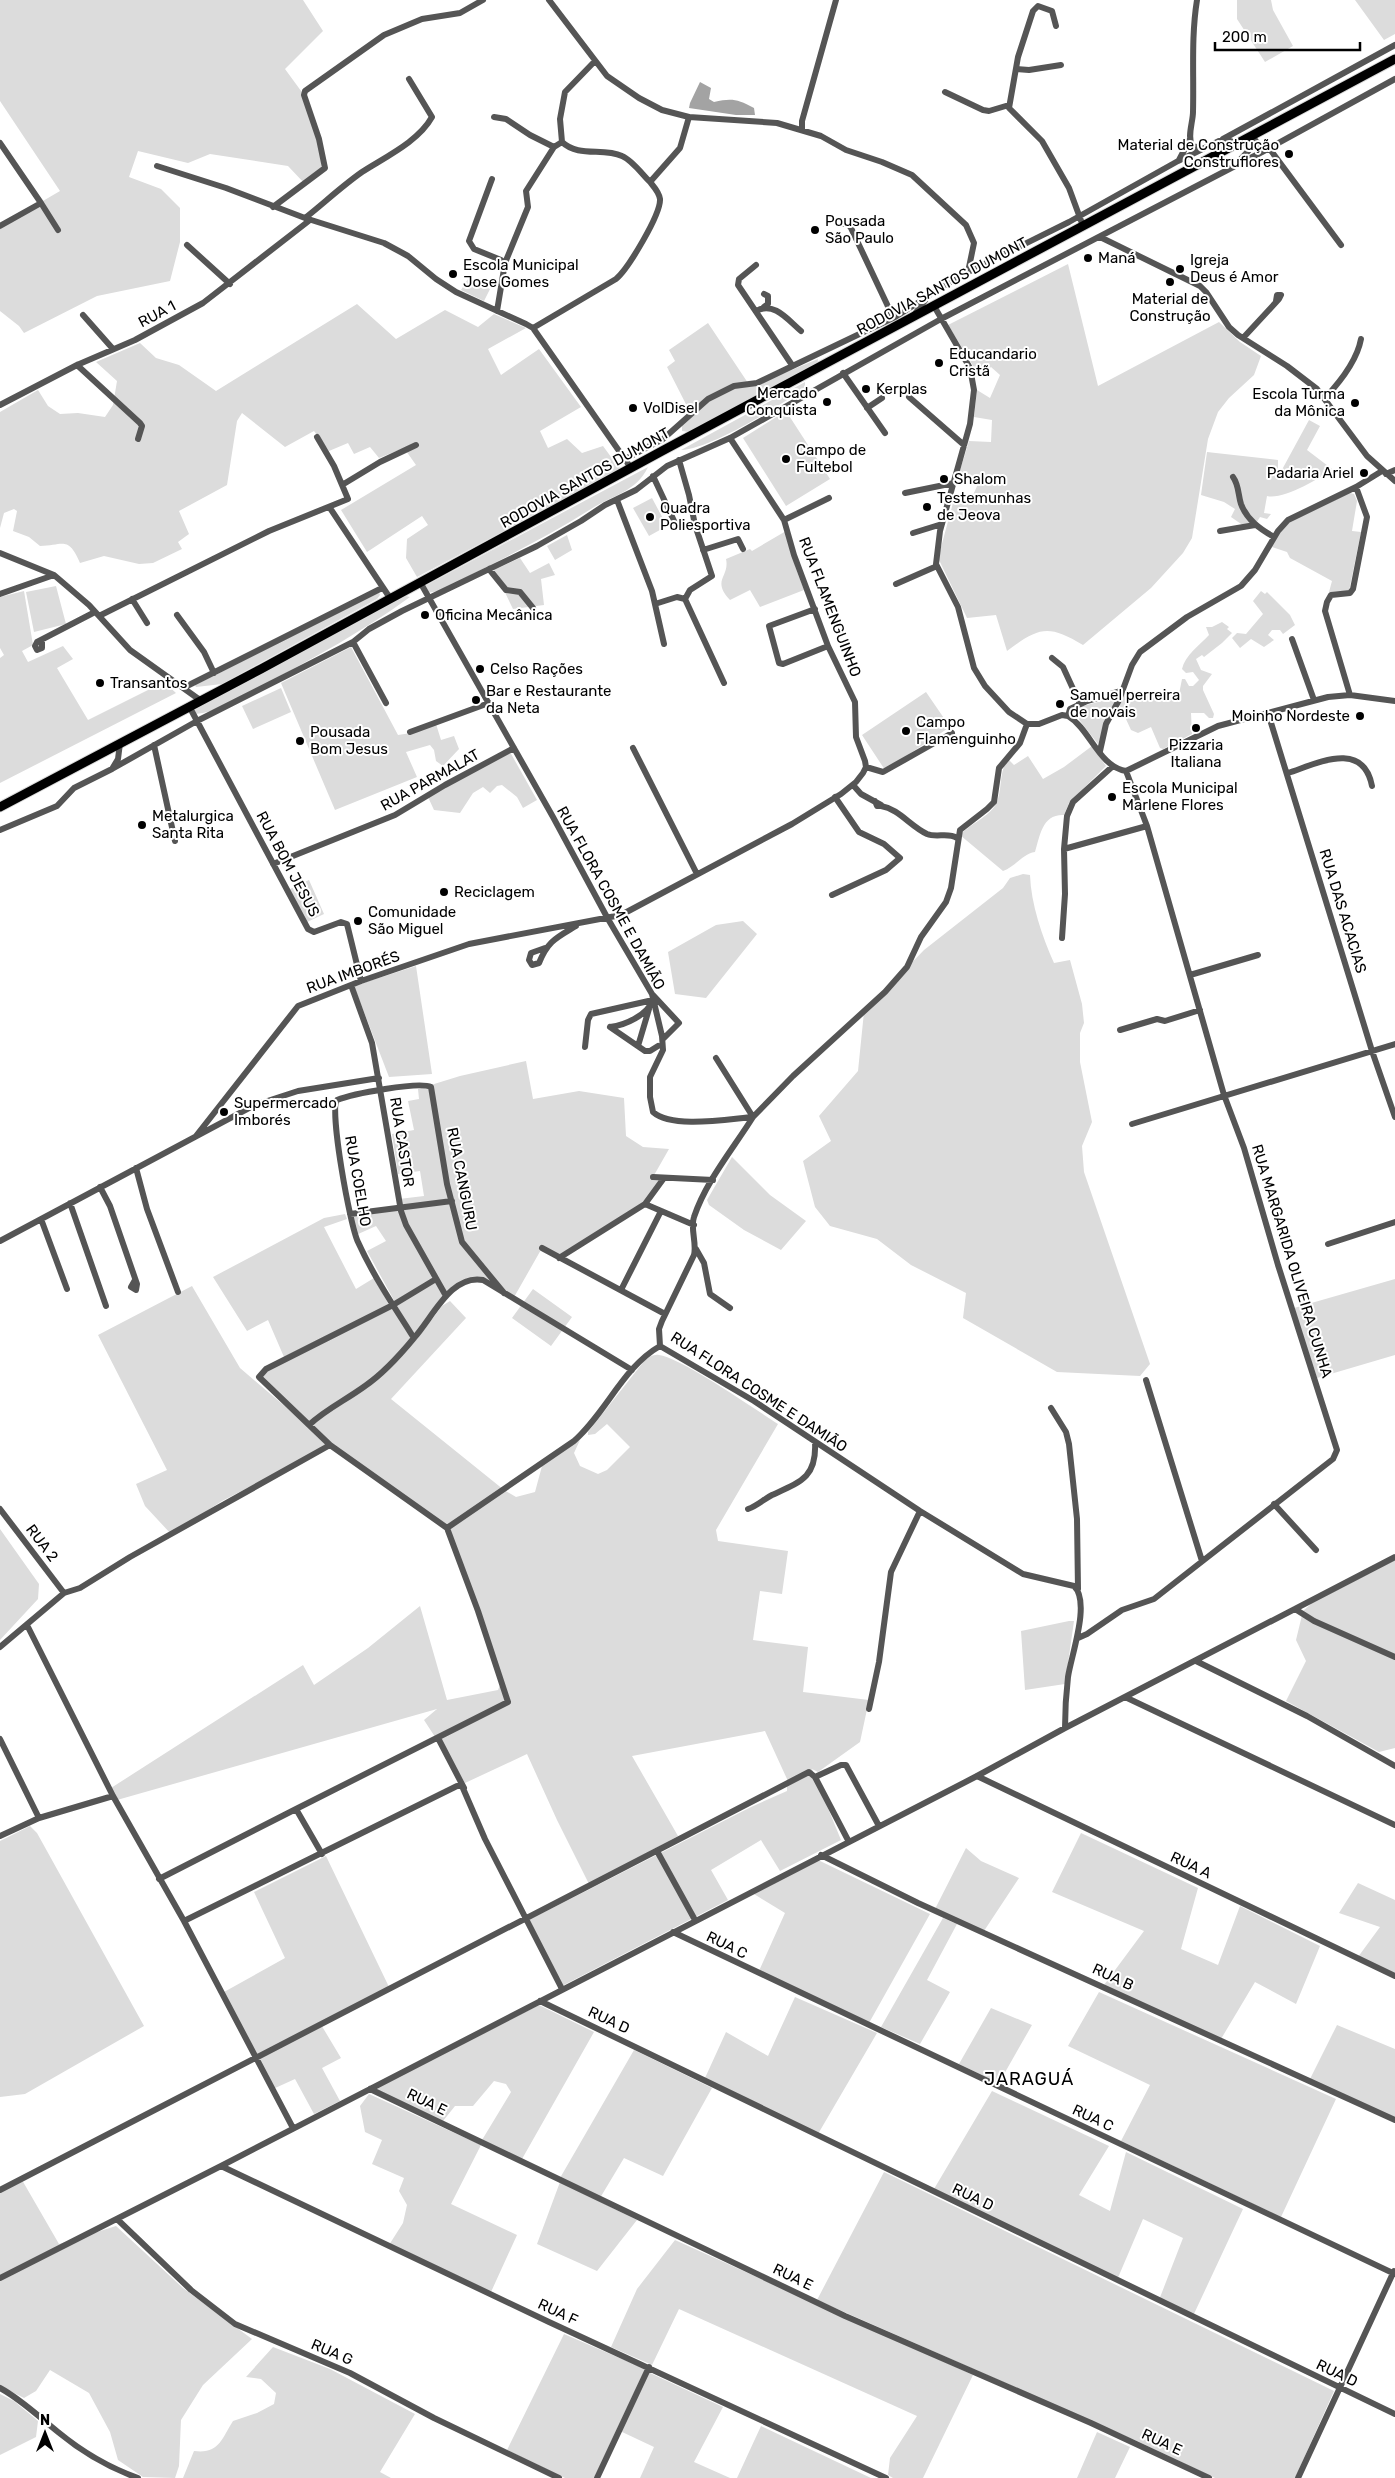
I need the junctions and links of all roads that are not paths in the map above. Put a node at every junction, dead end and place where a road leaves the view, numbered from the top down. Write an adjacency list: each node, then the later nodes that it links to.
1 (483, 0): 36 (street)
2 (548, 0): 8 (street)
3 (836, 0): 18 (street)
4 (1197, 0): 21 (street)
5 (1056, 26): 10 (street)
6 (1395, 44): 15 (street)
7 (1395, 59): 19 (highway, RODOVIA SANTOS DUMONT)
8 (595, 61): 17 (street); 23 (street)
9 (1061, 65): 10 (street)
10 (1016, 70): 14 (street)
11 (409, 79): 39 (street, RUA 1)
12 (1395, 79): 28 (street)
13 (945, 92): 14 (street)
14 (1009, 105): 38 (street)
15 (1276, 109): 19 (street); 22 (street)
16 (494, 117): 26 (street)
17 (689, 117): 18 (street); 33 (street)
18 (802, 129): 49 (street)
19 (1266, 129): 20 (highway, RODOVIA SANTOS DUMONT)
20 (1252, 136): 25 (highway, RODOVIA SANTOS DUMONT); 28 (street); 31 (street)
21 (1190, 139): 27 (street); 29 (street)
22 (1219, 141): 25 (street); 27 (street)
23 (562, 142): 26 (street); 33 (street)
24 (0, 143): 35 (street)
25 (1238, 144): 37 (highway, RODOVIA SANTOS DUMONT)
26 (554, 146): 48 (street)
27 (1202, 148): 29 (street)
28 (1269, 148): 31 (street); 46 (street)
29 (1178, 161): 34 (street)
30 (157, 166): 36 (street)
31 (1233, 167): 44 (street)
32 (492, 179): 48 (street)
33 (650, 182): 62 (street)
34 (1120, 194): 37 (street); 38 (street)
35 (41, 203): 41 (street); 43 (street)
36 (273, 207): 39 (street)
37 (1119, 207): 42 (highway, RODOVIA SANTOS DUMONT)
38 (1081, 215): 42 (street); 49 (street)
39 (308, 219): 50 (street, RUA 1); 56 (street)
40 (844, 224): 59 (street)
41 (0, 225)
42 (1084, 226): 54 (highway, RODOVIA SANTOS DUMONT)
43 (58, 230)
44 (1100, 237): 61 (street); 64 (street)
45 (187, 245): 50 (street)
46 (1341, 245)
47 (756, 265): 57 (street)
48 (503, 270): 56 (street)
49 (968, 272): 52 (street)
50 (230, 284): 66 (street, RUA 1)
51 (764, 294): 55 (street)
52 (930, 294): 59 (street); 60 (street)
53 (1276, 301): 64 (street)
54 (934, 306): 60 (highway, RODOVIA SANTOS DUMONT); 61 (street)
55 (763, 308): 57 (street); 63 (street)
56 (497, 311): 62 (street)
57 (756, 311): 68 (street)
58 (84, 315): 66 (street)
59 (893, 317): 68 (street)
60 (912, 318): 83 (highway, RODOVIA SANTOS DUMONT)
61 (941, 319): 69 (street); 79 (street)
62 (533, 328): 81 (street)
63 (801, 331)
64 (1242, 338): 72 (street)
65 (1361, 339): 72 (street)
66 (113, 349): 67 (street, RUA 1)
67 (77, 365): 73 (street, RUA 1); 78 (street)
68 (792, 365): 81 (street)
69 (843, 373): 74 (street); 77 (street)
70 (882, 398): 74 (street)
71 (909, 398): 79 (street)
72 (1325, 398): 85 (street)
73 (0, 405)
74 (868, 408): 75 (street)
75 (885, 433)
76 (317, 437): 90 (street)
77 (730, 438): 82 (street); 96 (street, RUA FLAMENGUINHO)
78 (138, 439)
79 (964, 445): 89 (street)
80 (416, 446): 90 (street)
81 (625, 459): 83 (street)
82 (678, 460): 86 (street); 104 (street)
83 (631, 468): 109 (highway, RODOVIA SANTOS DUMONT)
84 (1395, 470): 85 (street)
85 (1384, 472): 88 (street); 91 (street)
86 (653, 476): 94 (street); 97 (street)
87 (1233, 477): 99 (street)
88 (1395, 482)
89 (954, 483): 92 (street); 98 (street)
90 (342, 485): 95 (street)
91 (1356, 487): 102 (street); 133 (street)
92 (905, 493)
93 (829, 498): 96 (street)
94 (617, 500): 107 (street); 117 (street)
95 (330, 508): 111 (street); 115 (street)
96 (784, 520): 119 (street, RUA FLAMENGUINHO)
97 (675, 523)
98 (942, 524): 101 (street); 106 (street)
99 (1255, 526): 100 (street); 102 (street)
100 (1220, 531)
101 (913, 533)
102 (1274, 537): 132 (street)
103 (742, 549): 104 (street)
104 (703, 550): 116 (street)
105 (0, 553): 108 (street)
106 (937, 566): 110 (street); 144 (street)
107 (489, 569): 114 (street); 118 (street)
108 (54, 575): 112 (street); 120 (street)
109 (420, 582): 113 (highway, RODOVIA SANTOS DUMONT); 114 (street, RUA FLORA COSME E DAMIÃO)
110 (896, 584)
111 (382, 588): 113 (street); 129 (street)
112 (0, 594)
113 (390, 598): 134 (highway, RODOVIA SANTOS DUMONT)
114 (428, 598): 125 (street); 138 (street, RUA FLORA COSME E DAMIÃO)
115 (132, 599): 120 (street); 122 (street)
116 (685, 599): 117 (street); 130 (street)
117 (655, 604): 126 (street)
118 (533, 608)
119 (814, 609): 127 (street, RUA FLAMENGUINHO); 127 (street)
120 (97, 614): 124 (street); 131 (street)
121 (177, 615): 129 (street)
122 (147, 623)
123 (1292, 639): 135 (street)
124 (42, 640)
125 (353, 642): 137 (street); 143 (street)
126 (664, 644)
127 (828, 646): 153 (street, RUA FLAMENGUINHO)
128 (1052, 658): 139 (street)
129 (214, 673): 131 (street)
130 (724, 683)
131 (183, 688): 134 (street)
132 (1121, 691): 139 (street); 151 (street)
133 (1350, 695): 135 (street); 136 (street)
134 (200, 700): 140 (highway, RODOVIA SANTOS DUMONT)
135 (1314, 700): 141 (street)
136 (1395, 701)
137 (386, 703)
138 (489, 704): 145 (street); 149 (street, RUA FLORA COSME E DAMIÃO)
139 (1080, 704): 142 (street)
140 (189, 706): 143 (street, RUA BOM JESUS); 147 (highway, RODOVIA SANTOS DUMONT)
141 (1268, 713): 155 (street); 156 (street, RUA DAS ACACIAS)
142 (1068, 716): 144 (street); 151 (street)
143 (197, 721): 148 (street); 166 (street, RUA BOM JESUS)
144 (1027, 724): 163 (street)
145 (410, 732)
146 (952, 733): 153 (street)
147 (120, 743): 154 (street); 160 (highway, RODOVIA SANTOS DUMONT)
148 (154, 745): 154 (street); 164 (street)
149 (514, 748): 166 (street, RUA PARMALAT); 169 (street, RUA FLORA COSME E DAMIÃO)
150 (633, 748): 167 (street)
151 (1100, 751): 152 (street)
152 (1112, 766): 155 (street); 165 (street)
153 (866, 767): 157 (street)
154 (112, 769): 162 (street)
155 (1130, 770): 161 (street, RUA MARGARIDA OLIVEIRA CUNHA)
156 (1288, 773): 158 (street); 186 (street, RUA DAS ACACIAS)
157 (852, 785): 159 (street); 163 (street)
158 (1372, 786)
159 (835, 797): 167 (street); 168 (street)
160 (0, 807)
161 (1147, 826): 165 (street); 174 (street, RUA MARGARIDA OLIVEIRA CUNHA)
162 (0, 830)
163 (957, 838): 191 (street)
164 (175, 841)
165 (1064, 850): 171 (street)
166 (274, 864): 175 (street, RUA BOM JESUS)
167 (697, 874): 169 (street)
168 (832, 895)
169 (608, 919): 170 (street, RUA IMBORÉS); 177 (street, RUA FLORA COSME E DAMIÃO)
170 (580, 924): 172 (street); 175 (street, RUA IMBORÉS)
171 (1062, 938)
172 (545, 948)
173 (1258, 955): 174 (street)
174 (1190, 975): 179 (street, RUA MARGARIDA OLIVEIRA CUNHA)
175 (361, 982): 176 (street, RUA IMBORÉS)
176 (351, 985): 188 (street, RUA CASTOR); 194 (street, RUA IMBORÉS)
177 (653, 997): 178 (street); 181 (street, RUA FLORA COSME E DAMIÃO); 181 (street); 185 (street)
178 (649, 1009): 183 (street); 183 (street)
179 (1200, 1010): 180 (street); 190 (street, RUA MARGARIDA OLIVEIRA CUNHA)
180 (1120, 1030)
181 (662, 1039): 191 (street, RUA FLORA COSME E DAMIÃO)
182 (1395, 1044): 186 (street)
183 (638, 1046): 184 (street)
184 (658, 1046)
185 (585, 1047)
186 (1372, 1051): 190 (street); 192 (street, RUA DAS ACACIAS)
187 (716, 1058): 191 (street)
188 (379, 1078): 189 (street, RUA CASTOR); 194 (street)
189 (382, 1090): 200 (street, RUA CANGURU); 203 (street, RUA CASTOR); 205 (street, RUA COELHO)
190 (1224, 1094): 193 (street); 233 (street, RUA MARGARIDA OLIVEIRA CUNHA)
191 (753, 1117): 198 (street, RUA FLORA COSME E DAMIÃO)
192 (1395, 1117)
193 (1132, 1124)
194 (196, 1136): 195 (street)
195 (136, 1168): 199 (street); 218 (street)
196 (653, 1177): 197 (street)
197 (664, 1178): 198 (street); 202 (street)
198 (713, 1180): 208 (street, RUA FLORA COSME E DAMIÃO)
199 (100, 1187): 201 (street); 215 (street)
200 (452, 1201): 203 (street); 219 (street, RUA CANGURU)
201 (70, 1203): 206 (street); 222 (street)
202 (645, 1204): 204 (street); 213 (street)
203 (400, 1208): 205 (street); 214 (street, RUA CASTOR)
204 (661, 1211): 208 (street); 217 (street)
205 (350, 1214): 221 (street, RUA COELHO)
206 (41, 1219): 209 (street); 216 (street)
207 (1395, 1222): 210 (street)
208 (694, 1225): 212 (street, RUA FLORA COSME E DAMIÃO)
209 (1, 1237)
210 (1328, 1244)
211 (542, 1248): 213 (street)
212 (696, 1249): 223 (street); 224 (street, RUA FLORA COSME E DAMIÃO)
213 (560, 1258): 217 (street)
214 (436, 1279): 220 (street, RUA CASTOR); 221 (street)
215 (135, 1280)
216 (67, 1289)
217 (621, 1290): 224 (street)
218 (178, 1292)
219 (504, 1292): 220 (street); 227 (street)
220 (446, 1296): 225 (street)
221 (393, 1305): 225 (street, RUA COELHO); 230 (street)
222 (106, 1306)
223 (730, 1308)
224 (665, 1314): 226 (street, RUA FLORA COSME E DAMIÃO)
225 (414, 1338): 230 (street)
226 (660, 1346): 227 (street); 231 (street, RUA FLORA COSME E DAMIÃO)
227 (632, 1370): 237 (street)
228 (1146, 1380): 240 (street)
229 (1051, 1408): 241 (street)
230 (309, 1425): 232 (street)
231 (815, 1442): 235 (street); 236 (street, RUA FLORA COSME E DAMIÃO)
232 (330, 1445): 237 (street); 242 (street)
233 (1274, 1504): 238 (street); 240 (street, RUA MARGARIDA OLIVEIRA CUNHA)
234 (0, 1509): 242 (street, RUA 2)
235 (748, 1509)
236 (920, 1511): 241 (street, RUA FLORA COSME E DAMIÃO); 250 (street)
237 (447, 1528): 252 (street)
238 (1316, 1550)
239 (1395, 1557): 243 (street)
240 (1202, 1561): 245 (street, RUA MARGARIDA OLIVEIRA CUNHA)
241 (1078, 1589): 245 (street)
242 (64, 1593): 244 (street)
243 (1295, 1609): 247 (street); 248 (street)
244 (27, 1625): 246 (street); 258 (street)
245 (1078, 1638): 251 (street)
246 (0, 1647)
247 (1395, 1657)
248 (1196, 1661): 249 (street); 254 (street)
249 (1125, 1697): 251 (street); 261 (street)
250 (869, 1709)
251 (1065, 1728): 255 (street)
252 (438, 1738): 257 (street); 259 (street)
253 (0, 1739): 260 (street)
254 (1395, 1766)
255 (976, 1776): 262 (street); 273 (street, RUA A)
256 (815, 1777): 262 (street); 264 (street); 265 (street)
257 (464, 1788): 266 (street); 269 (street)
258 (113, 1796): 260 (street); 268 (street)
259 (296, 1809): 266 (street); 268 (street)
260 (39, 1818): 263 (street)
261 (1395, 1825)
262 (880, 1826): 264 (street)
263 (0, 1836)
264 (849, 1842): 267 (street)
265 (657, 1851): 269 (street); 270 (street)
266 (322, 1854): 271 (street)
267 (821, 1855): 270 (street); 278 (street, RUA B)
268 (160, 1879): 271 (street)
269 (525, 1920): 274 (street); 276 (street)
270 (695, 1920): 272 (street)
271 (184, 1921): 276 (street)
272 (673, 1932): 274 (street); 283 (street, RUA C)
273 (1395, 1976)
274 (562, 1989): 275 (street)
275 (540, 2001): 277 (street); 287 (street, RUA D)
276 (256, 2058): 279 (street); 281 (street)
277 (370, 2089): 279 (street); 293 (street, RUA E)
278 (1395, 2120)
279 (293, 2128): 280 (street)
280 (222, 2166): 282 (street); 285 (street, RUA F)
281 (0, 2190)
282 (117, 2220): 284 (street); 290 (street, RUA G)
283 (1394, 2272): 287 (street)
284 (0, 2278)
285 (649, 2367): 291 (street); 292 (street, RUA F)
286 (0, 2388): 289 (street)
287 (1340, 2388): 288 (street, RUA D); 294 (street)
288 (1395, 2414)
289 (138, 2478)
290 (559, 2478)
291 (597, 2478)
292 (886, 2478)
293 (1209, 2478)
294 (1298, 2478)

